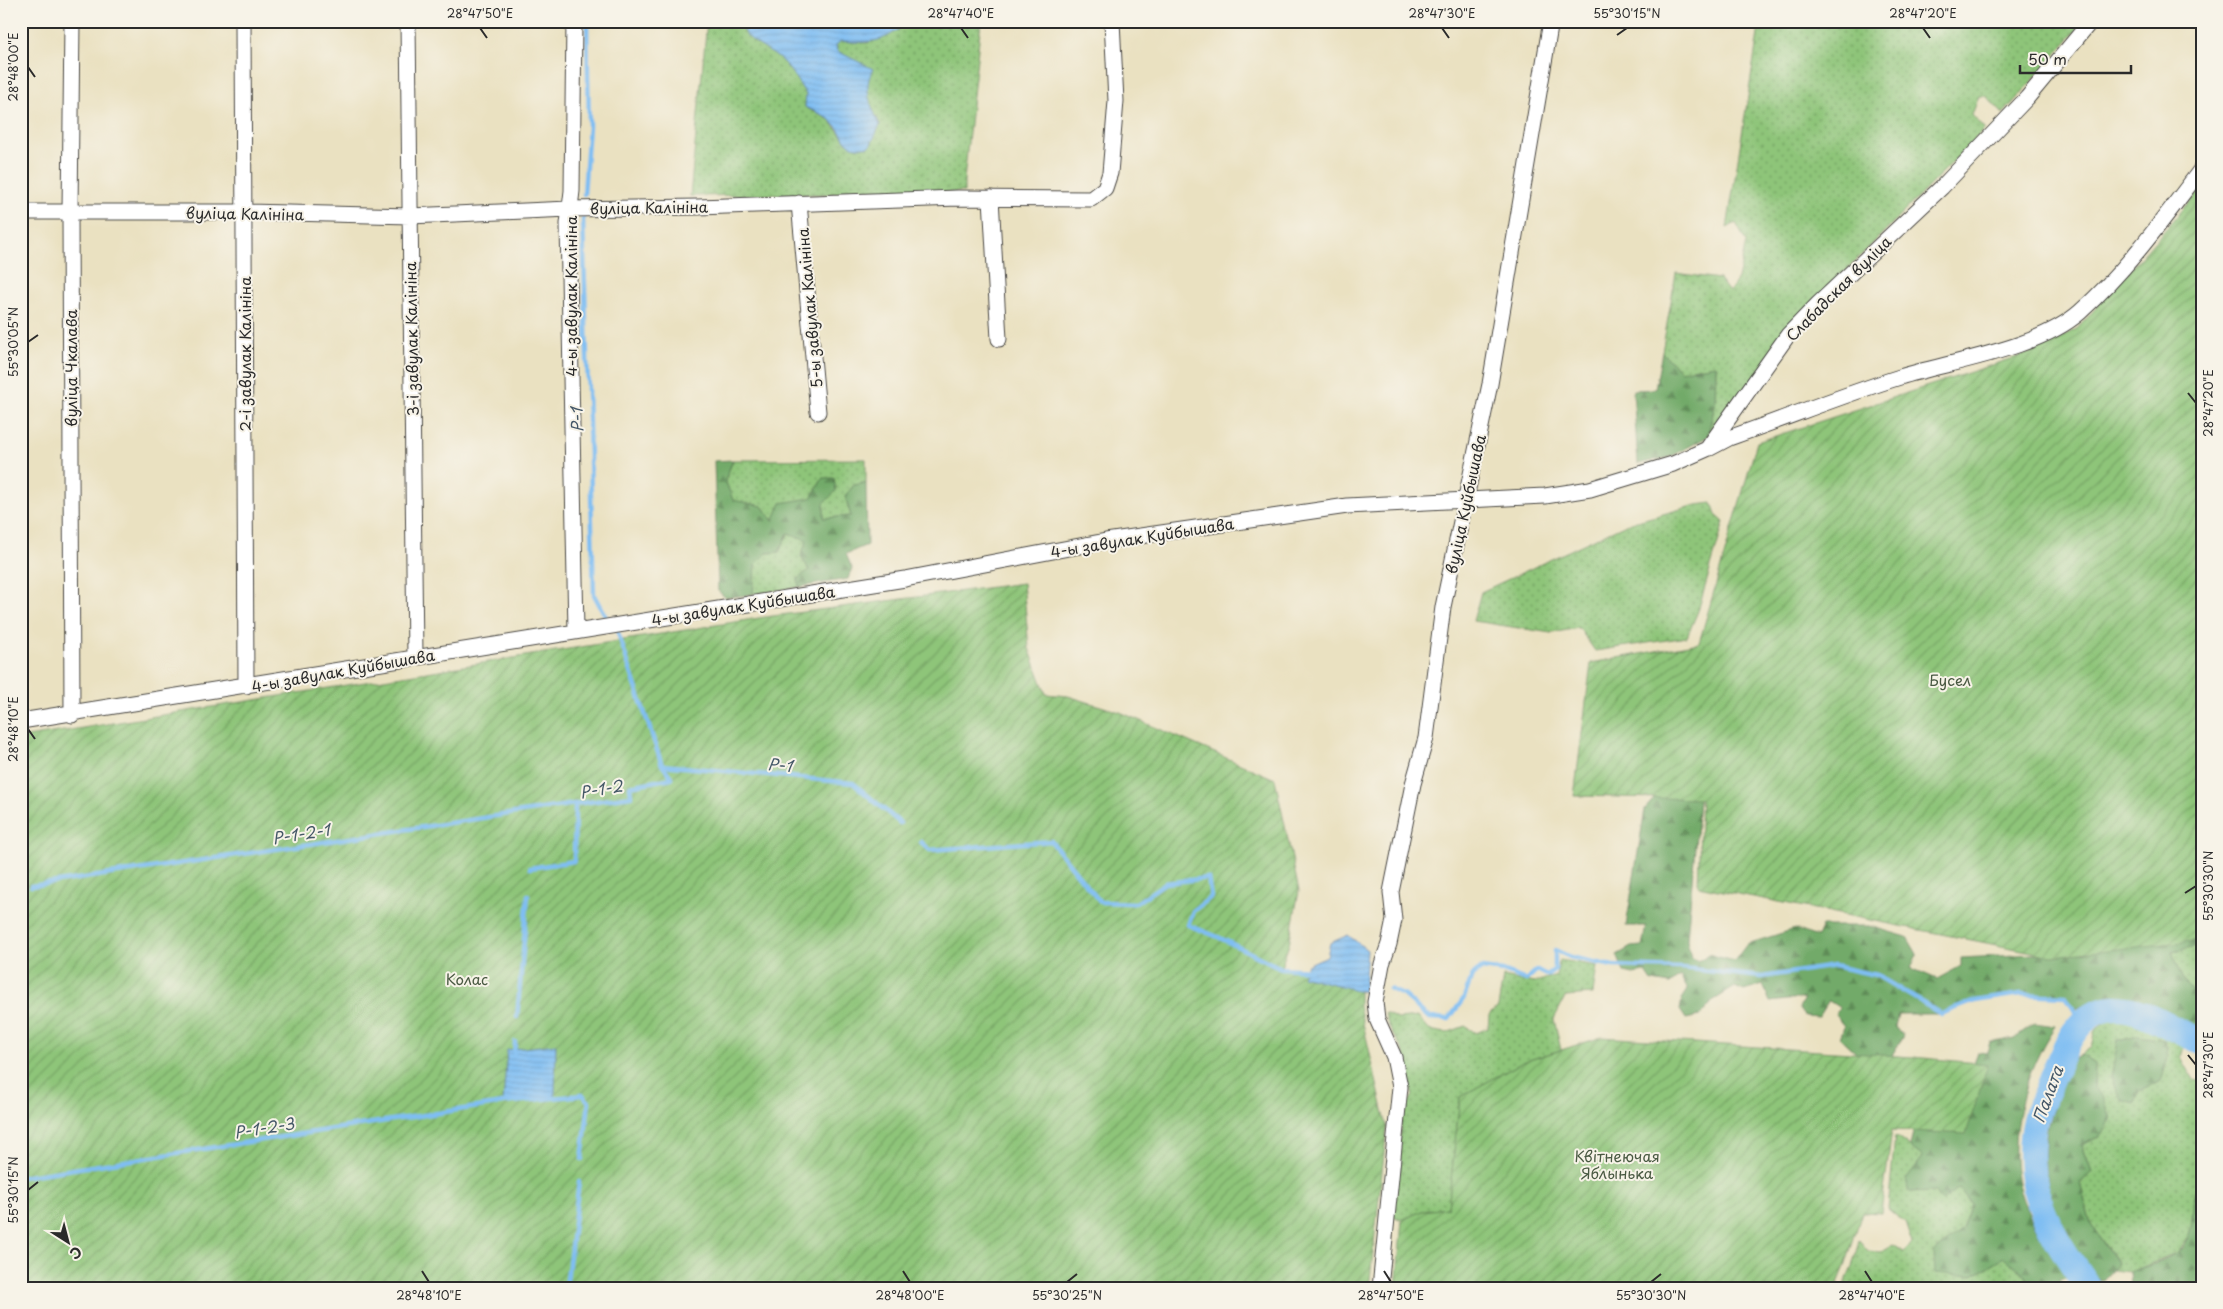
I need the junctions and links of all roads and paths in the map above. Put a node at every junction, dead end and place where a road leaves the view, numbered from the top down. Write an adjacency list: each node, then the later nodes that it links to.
1 (72, 21): 13 (street, вуліца Чкалава)
2 (243, 21): 14 (street, 2-і завулак Калініна)
3 (408, 21): 15 (street, 3-і завулак Калініна)
4 (574, 21): 11 (street, 4-ы завулак Калініна)
5 (1112, 21): 9 (street, вуліца Калініна)
6 (1551, 21): 19 (street, вуліца Куйбышава)
7 (2091, 21): 18 (street, Слабадская вуліца)
8 (2202, 168): 18 (street)
9 (991, 198): 10 (street, вуліца Калініна); 16 (street)
10 (799, 203): 11 (street, вуліца Калініна); 17 (street, 5-ы завулак Калініна)
11 (569, 208): 15 (street, вуліца Калініна); 20 (street, 4-ы завулак Калініна)
12 (21, 212): 13 (street, вуліца Калініна)
13 (70, 212): 14 (street, вуліца Калініна); 23 (street, вуліца Чкалава)
14 (243, 212): 15 (street, вуліца Калініна); 22 (street, 2-і завулак Калініна)
15 (410, 216): 21 (street, 3-і завулак Калініна)
16 (999, 339)
17 (818, 412)
18 (1707, 449): 19 (street)
19 (1465, 499): 20 (street, 4-ы завулак Куйбышава); 25 (street, вуліца Куйбышава)
20 (576, 631): 21 (street, 4-ы завулак Куйбышава)
21 (415, 657): 22 (street, 4-ы завулак Куйбышава)
22 (246, 686): 23 (street, 4-ы завулак Куйбышава)
23 (72, 715): 24 (street, 4-ы завулак Куйбышава)
24 (21, 722)
25 (1380, 1288)

